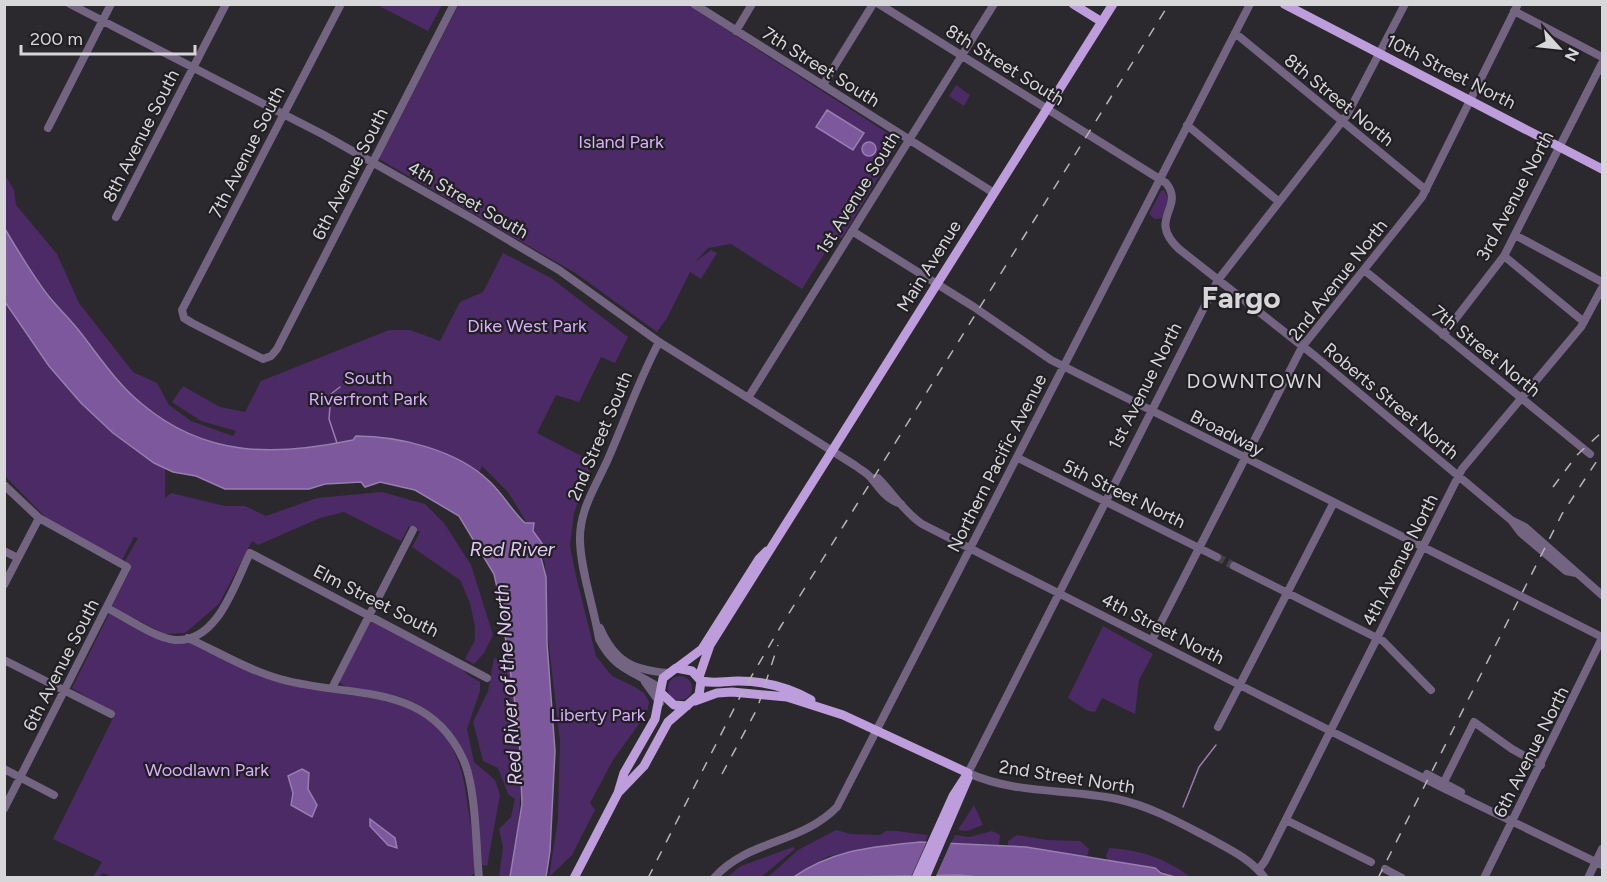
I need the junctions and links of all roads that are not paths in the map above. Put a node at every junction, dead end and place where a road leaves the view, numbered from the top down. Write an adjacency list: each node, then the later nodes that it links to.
1 (70, 4): 17 (street, 4th Street South)
2 (111, 4): 17 (street)
3 (226, 4): 25 (street, 8th Avenue South)
4 (341, 4): 29 (street, 7th Avenue South)
5 (454, 4): 35 (street, 6th Avenue South)
6 (694, 4): 19 (street, 7th Street South)
7 (752, 4): 19 (street)
8 (873, 4): 26 (street)
9 (879, 4): 22 (street, 8th Street South)
10 (994, 4): 22 (street, 1st Avenue South)
11 (1073, 4): 18 (main road)
12 (1113, 4): 18 (main road, Main Avenue)
13 (1250, 4): 20 (street, Northern Pacific Avenue)
14 (1284, 4): 21 (main road, 10th Street North)
15 (1405, 4): 21 (street, 1st Avenue North)
16 (1516, 8): 23 (street); 27 (street, 2nd Avenue North)
17 (103, 21): 25 (street, 4th Street South); 32 (street)
18 (1102, 22): 28 (main road, Main Avenue)
19 (736, 31): 26 (street, 7th Street South)
20 (1235, 33): 30 (street, 8th Street North); 31 (street, Northern Pacific Avenue)
21 (1380, 53): 27 (main road, 10th Street North); 30 (street, 1st Avenue North)
22 (962, 55): 28 (street, 8th Street South); 33 (street, 1st Avenue South)
23 (1602, 57)
24 (1602, 63): 34 (street, 3rd Avenue North)
25 (194, 67): 29 (street, 4th Street South); 41 (street, 8th Avenue South)
26 (823, 86): 33 (street, 7th Street South)
27 (1470, 100): 34 (main road, 10th Street North); 38 (street, 2nd Avenue North)
28 (1047, 108): 37 (street, 8th Street South); 39 (main road, Main Avenue)
29 (283, 114): 35 (street, 4th Street South); 54 (street, 7th Avenue South)
30 (1342, 122): 38 (street, 8th Street North); 40 (street, 1st Avenue North)
31 (1187, 125): 37 (street, Northern Pacific Avenue); 40 (street)
32 (48, 128)
33 (909, 140): 39 (street, 7th Street South); 42 (street, 1st Avenue South)
34 (1559, 147): 36 (main road, 10th Street North); 43 (street, 3rd Avenue North)
35 (372, 162): 52 (street, 4th Street South); 54 (street, 6th Avenue South)
36 (1602, 169)
37 (1160, 178): 46 (street, Roberts Street North); 55 (street, Northern Pacific Avenue)
38 (1426, 190): 45 (street, 2nd Avenue North)
39 (994, 193): 48 (main road, Main Avenue)
40 (1278, 201): 46 (street, 1st Avenue North)
41 (116, 217)
42 (852, 231): 48 (street, Broadway); 56 (street, 1st Avenue South)
43 (1515, 235): 44 (street, 3rd Avenue North); 47 (street)
44 (1504, 256): 50 (street); 51 (street, 3rd Avenue North)
45 (1365, 270): 51 (street, 7th Street North); 53 (street, 2nd Avenue North)
46 (1218, 280): 53 (street, Roberts Street North); 58 (street, 1st Avenue North)
47 (1602, 282)
48 (938, 284): 55 (street, Broadway); 59 (main road, Main Avenue)
49 (1602, 288): 50 (street, 4th Avenue North)
50 (1584, 322): 57 (street, 4th Avenue North)
51 (1443, 335): 57 (street, 7th Street North)
52 (660, 342): 56 (street, 4th Street South); 83 (street, 2nd Street South)
53 (1302, 347): 62 (street, 2nd Avenue North); 63 (street, Roberts Street North)
54 (271, 356)
55 (1063, 367): 58 (street, Broadway); 61 (street, Northern Pacific Avenue)
56 (748, 398): 59 (street, 4th Street South)
57 (1521, 398): 60 (street, 7th Street North); 63 (street, 4th Avenue North)
58 (1151, 412): 62 (street, Broadway); 65 (street, 1st Avenue North)
59 (832, 451): 69 (main road, Main Avenue); 70 (street, 4th Street North)
60 (1590, 454)
61 (1018, 458): 65 (street, 5th Street North); 70 (street, Northern Pacific Avenue)
62 (1244, 459): 66 (street, Broadway); 71 (street, 2nd Avenue North)
63 (1458, 477): 72 (street, 4th Avenue North); 80 (street, Roberts Street North)
64 (4, 485): 67 (street)
65 (1106, 501): 71 (street, 5th Street North); 78 (street, 1st Avenue North)
66 (1333, 504): 72 (street, Broadway); 79 (street)
67 (39, 518): 75 (street); 81 (street, 6th Avenue South)
68 (413, 530): 82 (street)
69 (773, 545): 89 (main road, Main Avenue); 92 (main road, Main Avenue)
70 (971, 548): 78 (street, 4th Street North); 103 (street, Northern Pacific Avenue)
71 (1199, 548): 74 (street, 5th Street North); 87 (street, 2nd Avenue North)
72 (1423, 549): 85 (street, Broadway); 86 (street, 4th Avenue North)
73 (4, 551): 75 (street)
74 (1217, 557)
75 (18, 558): 77 (street)
76 (1234, 566): 79 (street)
77 (4, 585)
78 (1059, 593): 87 (street, 4th Street North); 108 (street, 1st Avenue North)
79 (1288, 594): 86 (street); 93 (street)
80 (1602, 595)
81 (107, 608): 84 (street); 96 (street, 6th Avenue South)
82 (370, 614): 84 (street, Elm Street South); 91 (street, Elm Street South); 94 (street)
83 (595, 615): 89 (street, 2nd Street South); 90 (street, 2nd Street South)
84 (188, 638): 94 (street)
85 (1602, 638): 105 (street, 6th Avenue North)
86 (1377, 639): 95 (street); 104 (street, 4th Avenue North)
87 (1152, 640): 93 (street, 4th Street North)
88 (4, 660): 96 (street)
89 (672, 670): 92 (main road); 97 (main road)
90 (636, 676): 97 (street, 2nd Street South); 98 (street)
91 (487, 678)
92 (700, 679): 99 (main road); 100 (main road, 2nd Street North)
93 (1240, 685): 102 (street); 104 (street, 4th Street North)
94 (332, 688): 123 (street)
95 (1431, 690)
96 (65, 691): 101 (street); 109 (street, 6th Avenue South)
97 (661, 691): 98 (main road); 99 (main road)
98 (660, 704): 111 (main road)
99 (691, 704): 100 (main road, 2nd Street North); 111 (main road)
100 (823, 707): 103 (main road, 2nd Street North)
101 (111, 714)
102 (1218, 727)
103 (877, 730): 108 (main road, 2nd Street North); 125 (street, Northern Pacific Avenue)
104 (1332, 730): 107 (street, 4th Street North); 116 (street, 4th Avenue North)
105 (1541, 765): 110 (street); 117 (street, 6th Avenue North)
106 (4, 770): 109 (street)
107 (1416, 772): 110 (street, 4th Street North); 113 (street, 4th Street North)
108 (969, 773): 114 (main road, 1st Avenue North); 121 (street, 2nd Street North)
109 (20, 777): 112 (street); 115 (street, 6th Avenue South)
110 (1444, 782): 113 (street, 4th Street North)
111 (618, 794): 124 (main road)
112 (54, 795)
113 (1465, 796): 117 (street, 4th Street North)
114 (957, 797): 126 (main road, 1st Avenue North); 127 (main road, 1st Avenue North)
115 (4, 809)
116 (1287, 820): 119 (street); 121 (street, 4th Avenue North)
117 (1513, 820): 120 (street, 4th Street North); 130 (street, 6th Avenue North)
118 (1602, 849): 120 (street)
119 (1371, 862)
120 (1599, 863): 131 (street)
121 (1259, 869): 128 (street, 2nd Street North)
122 (1385, 869): 129 (street)
123 (479, 878)
124 (574, 878)
125 (714, 878)
126 (916, 878)
127 (925, 878)
128 (1265, 878)
129 (1402, 878)
130 (1484, 878)
131 (1588, 878)

